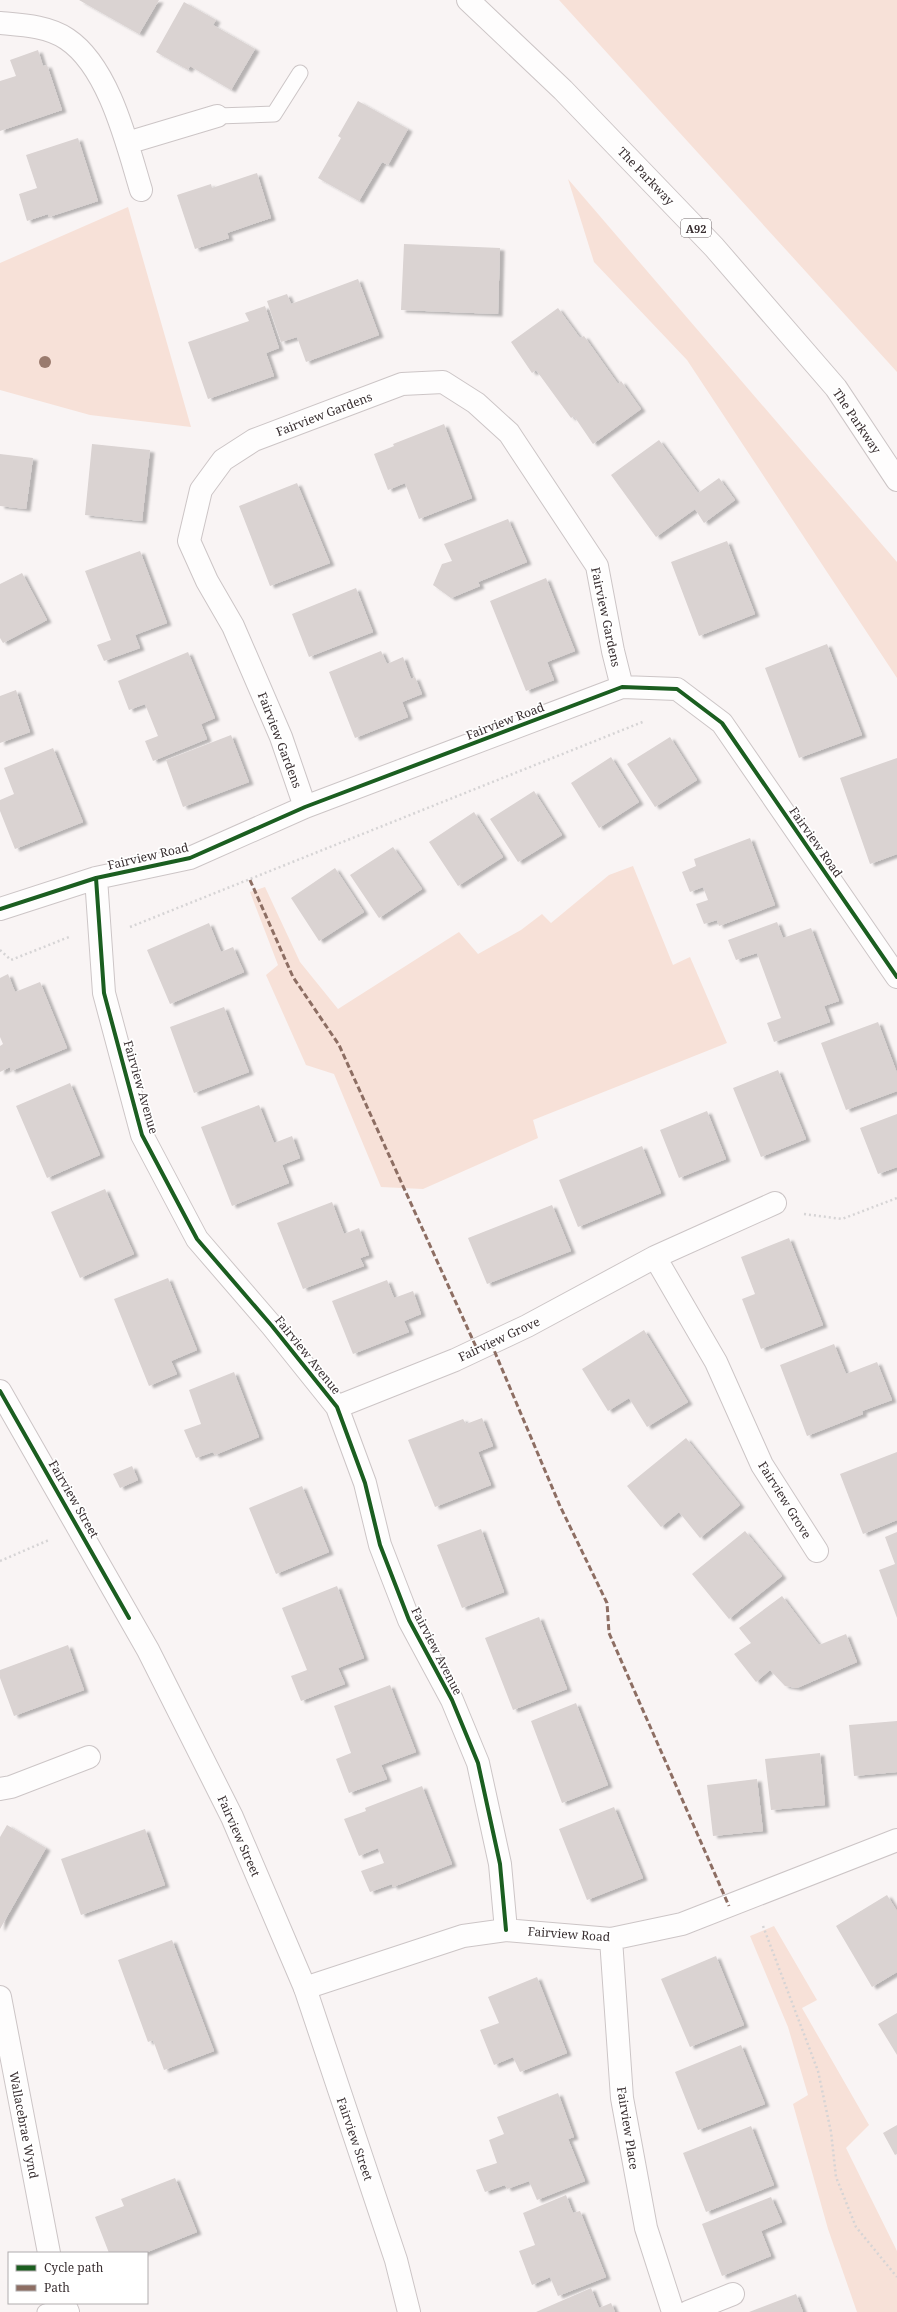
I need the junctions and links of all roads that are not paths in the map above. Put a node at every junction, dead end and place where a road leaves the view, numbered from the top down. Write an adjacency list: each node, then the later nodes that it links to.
1 (468, 0): 7 (street, The Parkway / A92)
2 (0, 23): 5 (street)
3 (300, 73): 4 (lane)
4 (217, 116): 5 (street)
5 (127, 143): 6 (street)
6 (141, 190)
7 (897, 480)
8 (622, 687): 9 (street, Fairview Road); 9 (street, Fairview Gardens); 12 (street, Fairview Road)
9 (305, 807): 10 (street, Fairview Road)
10 (96, 878): 11 (street, Fairview Road); 16 (street, Fairview Avenue)
11 (0, 909)
12 (897, 977)
13 (775, 1204): 14 (street, Fairview Grove)
14 (655, 1257): 16 (street, Fairview Grove); 17 (street, Fairview Grove)
15 (0, 1391): 23 (street, Fairview Street)
16 (337, 1408): 21 (street, Fairview Avenue)
17 (817, 1551)
18 (89, 1757): 19 (street)
19 (0, 1789)
20 (897, 1840): 22 (street, Fairview Road)
21 (506, 1930): 22 (street, Fairview Road); 23 (street, Fairview Road)
22 (611, 1939): 28 (street, Fairview Place)
23 (304, 1988): 27 (street, Fairview Street)
24 (0, 1998): 25 (street, Wallacebrae Wynd)
25 (49, 2252)
26 (733, 2294): 29 (street)
27 (409, 2312)
28 (672, 2312)
29 (688, 2312)

